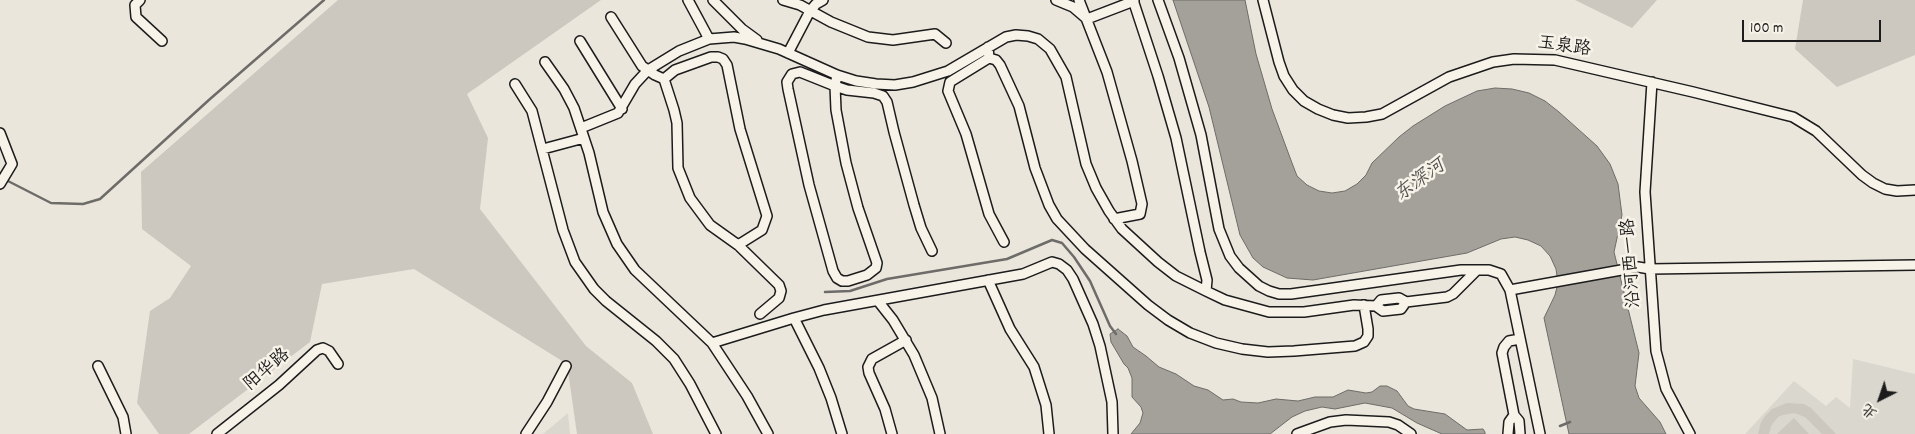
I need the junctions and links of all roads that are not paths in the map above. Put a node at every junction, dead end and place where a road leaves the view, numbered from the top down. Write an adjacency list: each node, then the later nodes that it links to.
1 (140, 0): 15 (street)
2 (688, 0): 14 (street)
3 (713, 0): 17 (street)
4 (783, 0): 11 (street)
5 (823, 0): 11 (street)
6 (1056, 0): 13 (street)
7 (1079, 0): 13 (street)
8 (1158, 0): 41 (street)
9 (1263, 0): 26 (street, 玉泉路)
10 (1134, 1): 13 (street); 45 (street)
11 (810, 11): 18 (street); 20 (street)
12 (611, 17): 23 (street)
13 (1087, 19): 36 (street)
14 (709, 39): 17 (street); 23 (street)
15 (162, 41)
16 (580, 41): 29 (street)
17 (761, 43): 20 (street)
18 (946, 43)
19 (988, 47): 21 (street); 24 (street); 36 (street)
20 (788, 53): 24 (street)
21 (989, 58): 37 (street); 47 (street)
22 (545, 62): 30 (street)
23 (648, 70): 25 (street); 29 (street)
24 (837, 75): 28 (street)
25 (664, 79): 38 (street); 38 (street)
26 (1652, 82): 35 (street, 玉泉路); 42 (street, 沿河西一路)
27 (515, 84): 33 (street)
28 (835, 86): 28 (street); 39 (street)
29 (622, 109): 30 (street)
30 (582, 128): 32 (street)
31 (0, 133): 34 (street)
32 (584, 138): 33 (street); 52 (street)
33 (543, 149): 60 (street)
34 (0, 184)
35 (1915, 190)
36 (1114, 219): 45 (street)
37 (1004, 242)
38 (738, 245): 48 (street)
39 (932, 251)
40 (1915, 265): 42 (street)
41 (1477, 270): 44 (street); 47 (street)
42 (1650, 270): 44 (street); 72 (street, 沿河西一路)
43 (988, 280): 46 (street); 65 (street); 66 (street)
44 (1510, 290): 50 (street)
45 (1206, 291): 47 (street)
46 (878, 300): 49 (street); 51 (street)
47 (1364, 305)
48 (760, 314)
49 (794, 318): 52 (street); 62 (street)
50 (1520, 339): 56 (street); 71 (street)
51 (906, 340): 63 (street); 64 (street)
52 (712, 343): 61 (street)
53 (338, 364): 58 (street, 阳华路)
54 (98, 366): 57 (street)
55 (566, 366): 59 (street)
56 (1514, 415): 69 (street); 70 (street)
57 (126, 434)
58 (217, 434)
59 (526, 434)
60 (716, 434)
61 (768, 434)
62 (842, 434)
63 (892, 434)
64 (940, 434)
65 (1049, 434)
66 (1113, 434)
67 (1298, 434): 68 (street)
68 (1411, 434)
69 (1508, 434)
70 (1520, 434)
71 (1540, 434)
72 (1690, 434)

